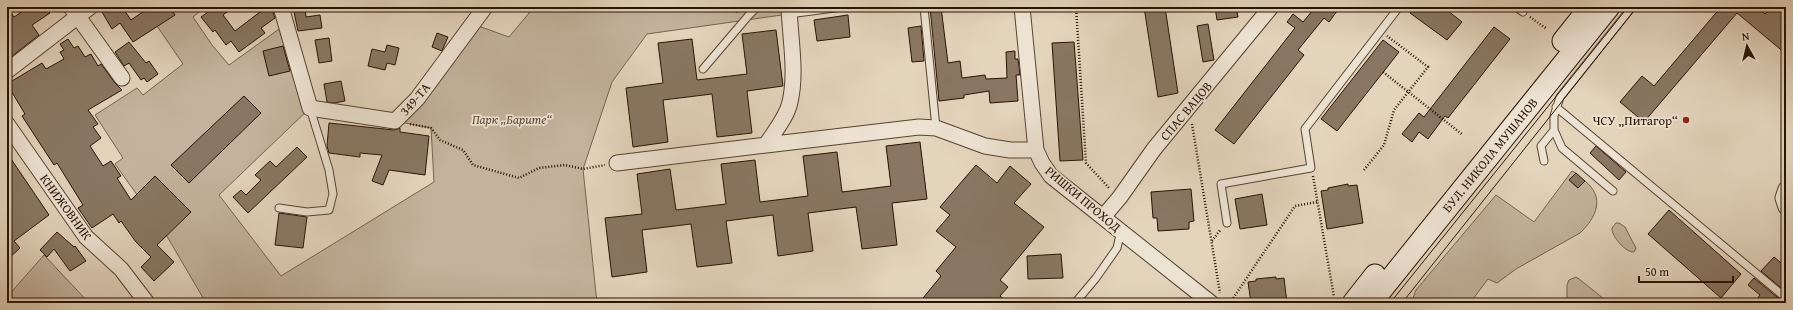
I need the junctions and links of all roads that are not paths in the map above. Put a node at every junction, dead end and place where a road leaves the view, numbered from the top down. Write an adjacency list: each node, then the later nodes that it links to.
1 (90, 7): 15 (street)
2 (281, 7): 21 (street)
3 (485, 7): 21 (street, 349-ТА)
4 (757, 7): 17 (lane)
5 (842, 7): 14 (lane)
6 (924, 7): 23 (lane)
7 (1022, 7): 26 (street, РИШКИ ПРОХОД)
8 (1271, 7): 33 (street, СПАС ВАЦОВ)
9 (1399, 7): 34 (lane)
10 (1516, 7): 16 (lane)
11 (1590, 7): 38 (main road, БУЛ. НИКОЛА МУШАНОВ)
12 (1609, 7): 41 (main road, БУЛ. НИКОЛА МУШАНОВ)
13 (1632, 7): 20 (lane)
14 (789, 11): 25 (street)
15 (74, 12): 18 (street); 19 (street)
16 (1523, 12)
17 (703, 69)
18 (7, 71)
19 (122, 78)
20 (1556, 107): 24 (lane); 36 (lane)
21 (310, 108): 32 (lane)
22 (7, 124): 39 (street, КНИЖОВНИК)
23 (936, 128): 25 (street); 26 (street)
24 (1554, 130): 27 (lane); 30 (lane)
25 (766, 145): 28 (street)
26 (1036, 150): 33 (street, РИШКИ ПРОХОД)
27 (1544, 161)
28 (617, 163)
29 (1786, 189): 31 (street)
30 (1613, 191)
31 (1786, 207)
32 (279, 208)
33 (1104, 216): 35 (street, РИШКИ ПРОХОД)
34 (1227, 223)
35 (1121, 230): 37 (street, РИШКИ ПРОХОД); 40 (lane)
36 (1786, 298)
37 (1216, 299)
38 (1343, 300)
39 (147, 303)
40 (1075, 303)
41 (1371, 303)

